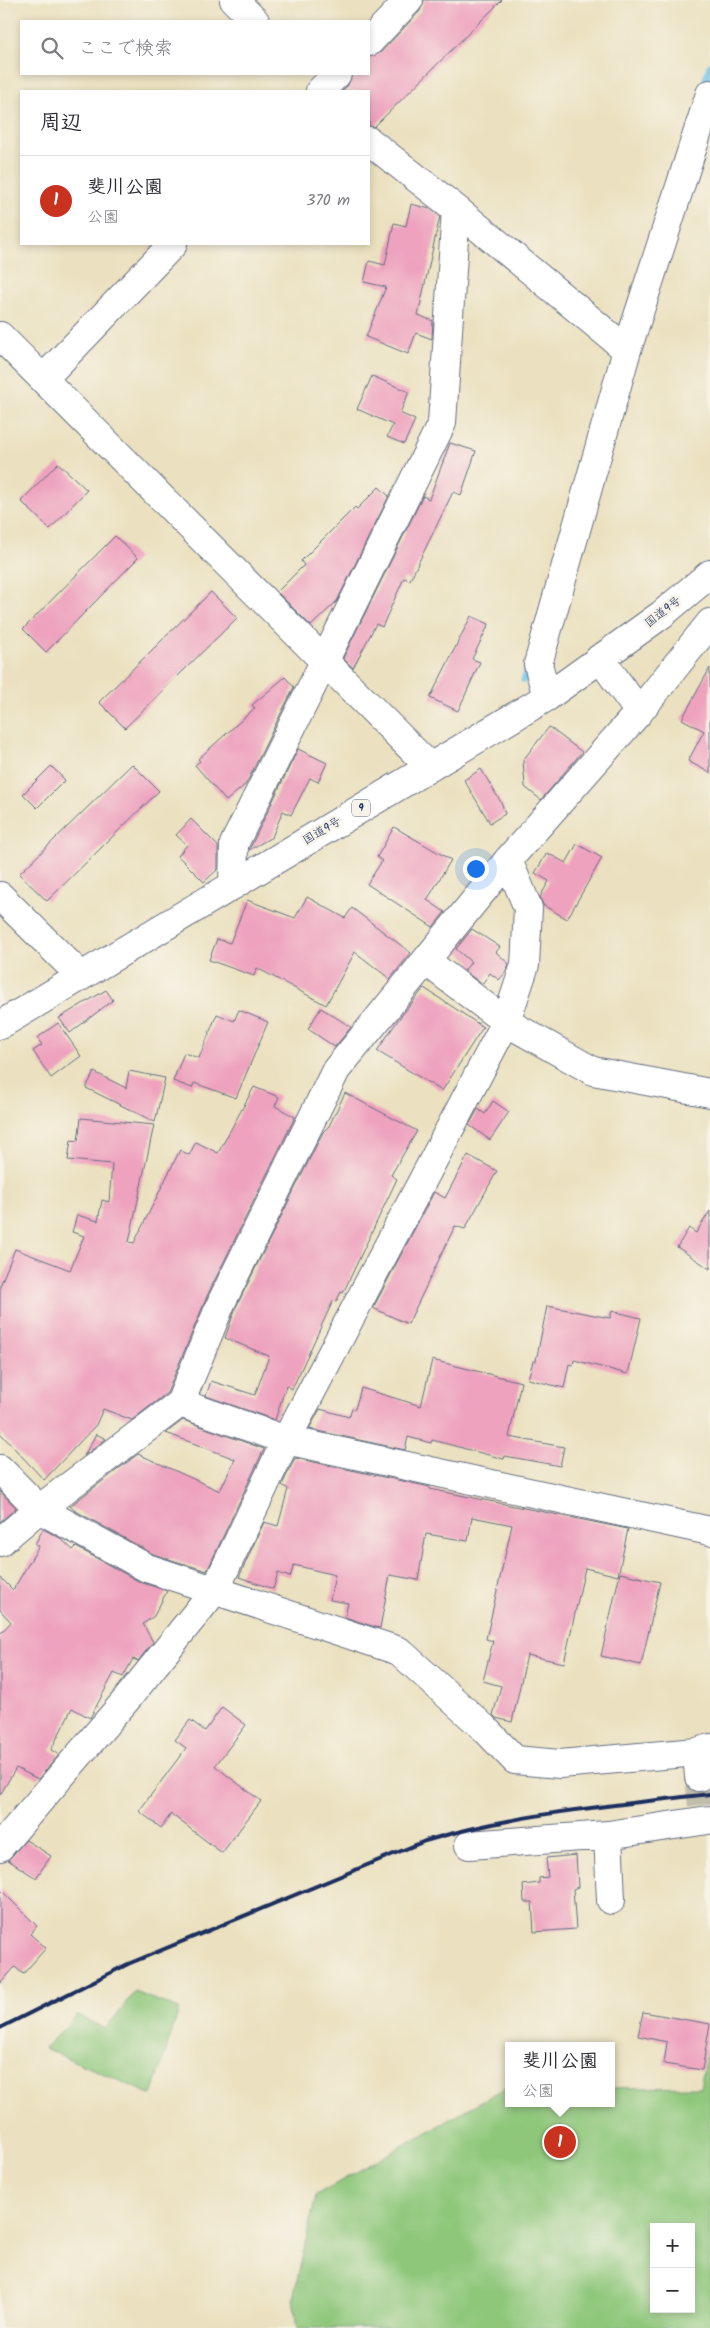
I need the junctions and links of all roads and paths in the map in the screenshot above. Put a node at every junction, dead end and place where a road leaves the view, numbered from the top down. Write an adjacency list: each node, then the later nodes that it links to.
1 (234, 0): 3 (main road)
2 (410, 0): 4 (main road)
3 (254, 20)
4 (370, 41)
5 (710, 94): 10 (main road)
6 (370, 142): 7 (main road)
7 (456, 209): 10 (main road); 15 (main road)
8 (172, 245): 11 (main road)
9 (0, 336): 11 (main road)
10 (627, 350): 16 (main road)
11 (43, 379): 15 (main road)
12 (710, 574): 14 (main road, 国道9号 / 9)
13 (710, 623): 17 (main road)
14 (600, 658): 16 (main road, 国道9号 / 9); 17 (main road)
15 (326, 660): 18 (main road); 20 (main road)
16 (548, 697): 18 (main road, 国道9号 / 9)
17 (639, 712): 19 (main road)
18 (430, 767): 20 (main road, 国道9号 / 9)
19 (508, 860): 22 (main road); 24 (main road)
20 (233, 885): 23 (main road, 国道9号 / 9)
21 (0, 896): 23 (main road)
22 (426, 961): 24 (main road); 27 (main road)
23 (81, 976): 25 (main road, 国道9号 / 9)
24 (506, 1022): 26 (main road); 28 (main road)
25 (0, 1025)
26 (710, 1093)
27 (180, 1404): 28 (main road); 30 (main road)
28 (286, 1440): 31 (main road); 33 (main road)
29 (0, 1469): 30 (main road)
30 (39, 1509): 32 (main road); 33 (main road)
31 (710, 1530)
32 (0, 1542)
33 (215, 1590): 34 (main road); 36 (main road)
34 (702, 1759)
35 (707, 1815): 37 (main road)
36 (5, 1833)
37 (608, 1835): 38 (main road); 39 (main road)
38 (469, 1845)
39 (612, 1900)

